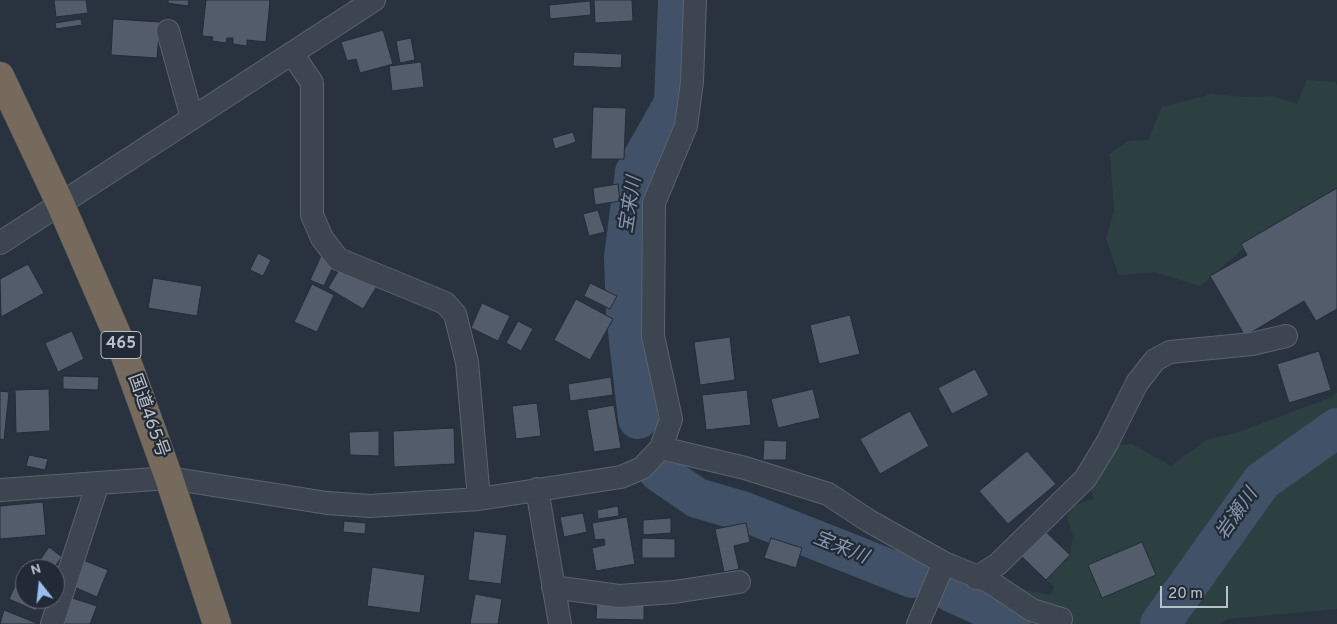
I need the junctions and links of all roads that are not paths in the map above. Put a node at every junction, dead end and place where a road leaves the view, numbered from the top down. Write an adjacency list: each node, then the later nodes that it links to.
1 (374, 0): 4 (street)
2 (695, 0): 10 (street)
3 (168, 31): 6 (street)
4 (292, 53): 6 (street); 15 (street)
5 (0, 76): 7 (highway, 国道465号 / 465)
6 (192, 118): 7 (street)
7 (60, 203): 8 (street); 11 (highway, 国道465号 / 465)
8 (0, 243)
9 (1286, 336): 17 (street)
10 (661, 448): 13 (street); 16 (street)
11 (169, 478): 12 (street); 15 (street); 23 (highway, 国道465号 / 465)
12 (98, 483): 14 (street); 22 (street)
13 (538, 489): 15 (street); 19 (street)
14 (0, 490)
15 (479, 499)
16 (942, 569): 17 (street); 20 (street)
17 (976, 578): 21 (street)
18 (739, 582): 19 (street)
19 (553, 586): 24 (street)
20 (921, 617)
21 (1061, 619)
22 (52, 624)
23 (217, 624)
24 (560, 624)

